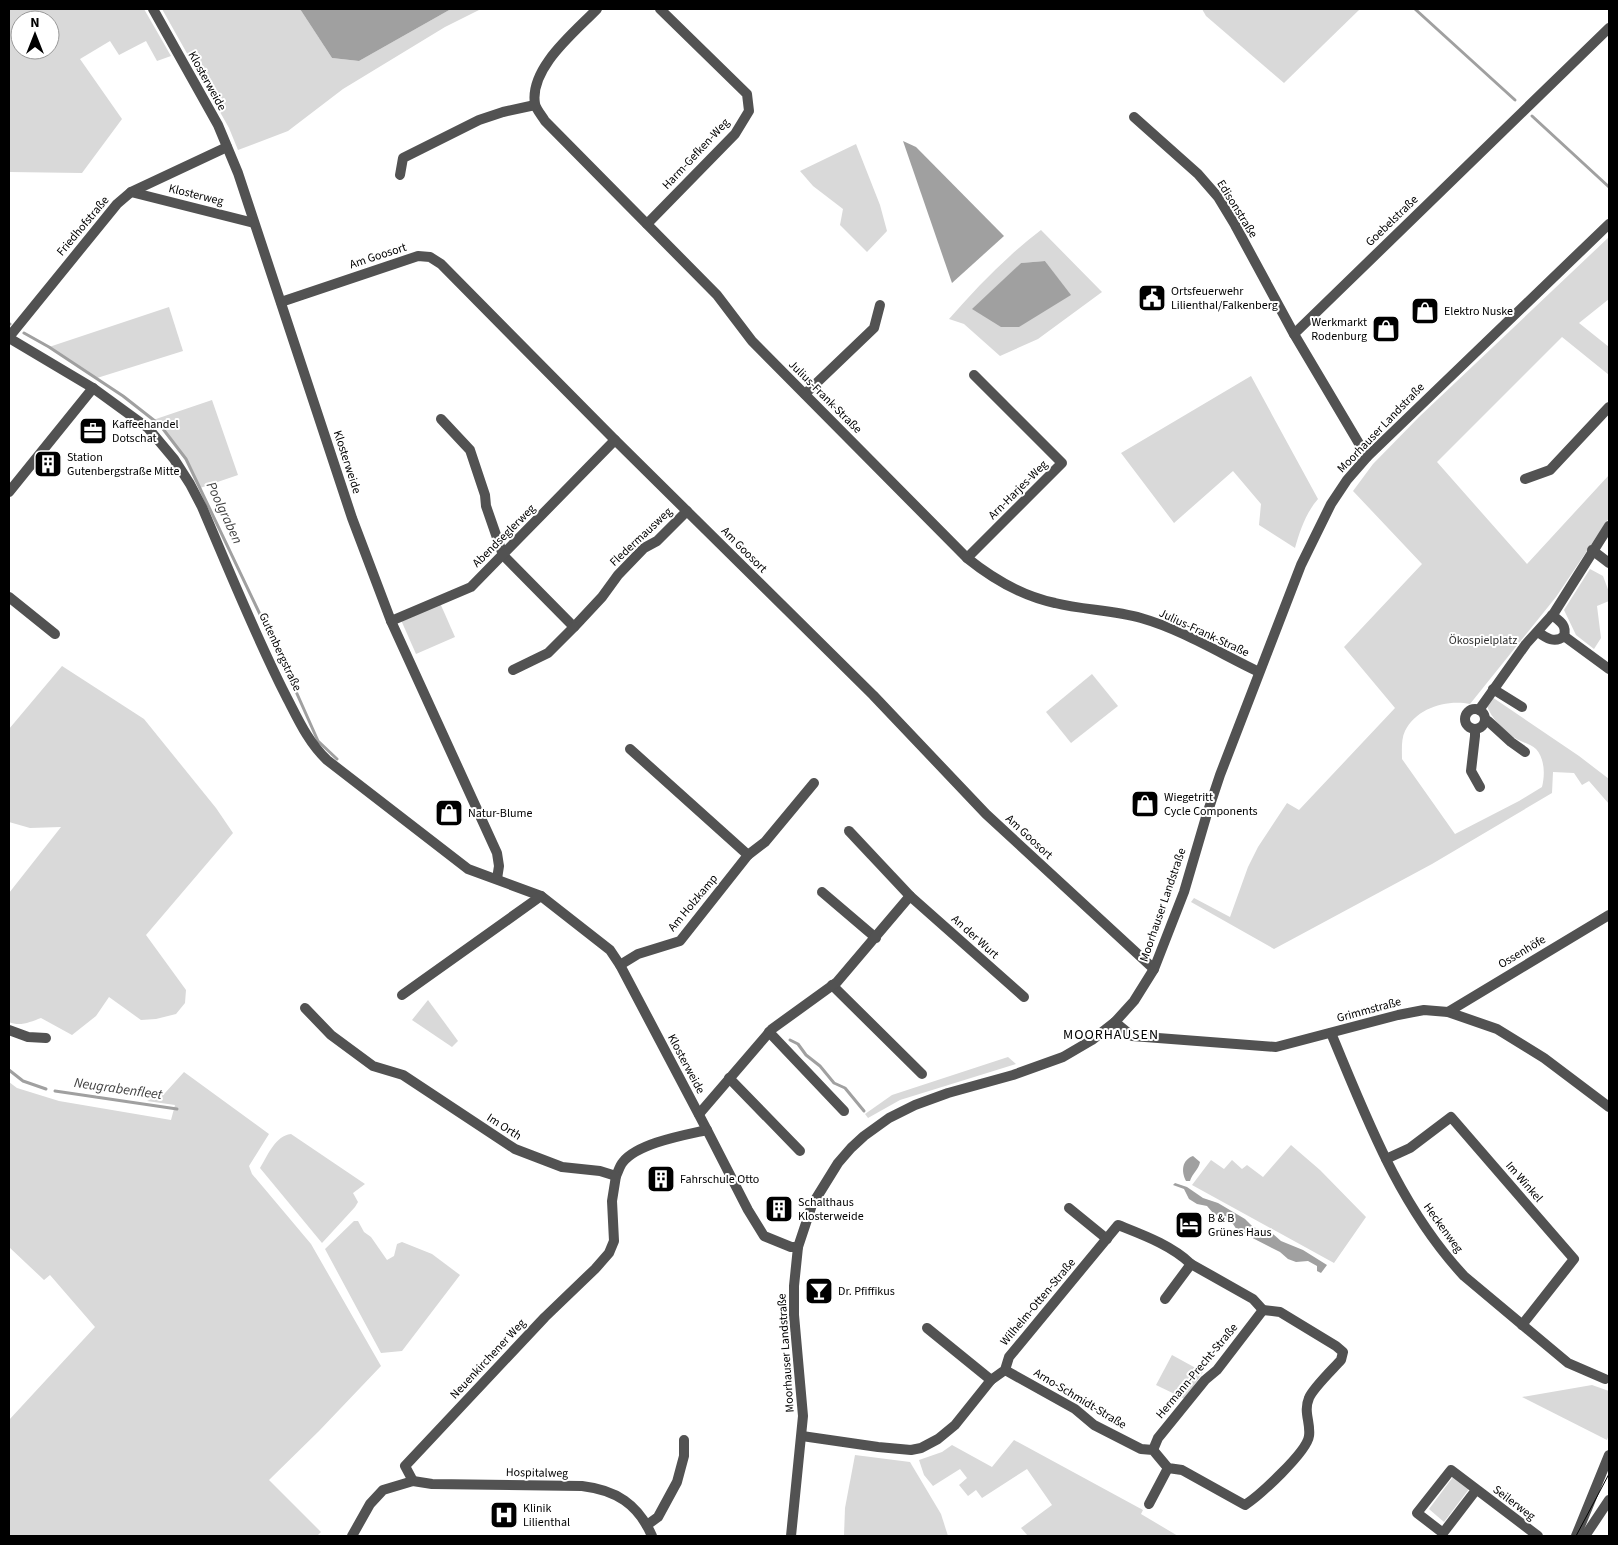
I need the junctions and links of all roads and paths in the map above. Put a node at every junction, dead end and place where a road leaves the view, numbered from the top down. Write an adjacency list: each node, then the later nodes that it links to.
1 (153, 9): 7 (street, Klosterweide)
2 (597, 9): 5 (street)
3 (660, 9): 11 (street, Harm-Gefken-Weg)
4 (1609, 28): 15 (street, Goebelstraße)
5 (535, 105): 8 (street); 11 (street, Julius-Frank-Straße)
6 (1134, 117): 15 (street, Edisonstraße)
7 (227, 147): 9 (street, Friedhofstraße); 10 (street, Klosterweide)
8 (400, 175)
9 (131, 192): 10 (street, Klosterweg); 16 (street, Friedhofstraße)
10 (254, 223): 13 (street, Klosterweide)
11 (647, 224): 19 (street, Julius-Frank-Straße)
12 (1609, 224): 23 (street, Moorhauser Landstraße)
13 (281, 302): 22 (street, Am Goosort); 34 (street, Klosterweide)
14 (880, 305): 19 (street)
15 (1294, 334): 23 (street)
16 (9, 337): 18 (street, Gutenbergstraße)
17 (974, 375): 30 (street, Arn-Harjes-Weg)
18 (93, 388): 25 (street); 53 (street, Gutenbergstraße)
19 (805, 394): 30 (street, Julius-Frank-Straße)
20 (1609, 407): 24 (street)
21 (441, 419): 29 (street)
22 (615, 440): 26 (street, Am Goosort); 29 (street, Abendseglerweg)
23 (1367, 457): 41 (street, Moorhauser Landstraße)
24 (1525, 479)
25 (9, 492)
26 (687, 511): 35 (street, Fledermausweg); 60 (street, Am Goosort)
27 (1609, 526): 28 (street)
28 (1592, 550): 31 (street); 33 (street)
29 (503, 556): 34 (street, Abendseglerweg); 35 (street)
30 (967, 558): 41 (street, Julius-Frank-Straße)
31 (1609, 563)
32 (9, 596): 37 (street)
33 (1552, 615): 36 (street); 38 (street)
34 (391, 621): 53 (street, Klosterweide)
35 (574, 627): 39 (street, Fledermausweg)
36 (1538, 632): 38 (street); 42 (street)
37 (56, 634)
38 (1564, 636): 40 (street)
39 (513, 670)
40 (1609, 670)
41 (1260, 672): 60 (street, Moorhauser Landstraße)
42 (1493, 689): 43 (street); 44 (street)
43 (1522, 707)
44 (1479, 710): 45 (street); 46 (street)
45 (1485, 721): 46 (street); 48 (street)
46 (1475, 729): 50 (street)
47 (630, 749): 52 (street)
48 (1525, 752)
49 (814, 783): 52 (street, Am Holzkamp)
50 (1480, 787)
51 (849, 831): 56 (street, An der Wurt)
52 (748, 856): 59 (street, Am Holzkamp)
53 (497, 879): 55 (street, Klosterweide)
54 (822, 892): 58 (street)
55 (541, 896): 59 (street, Klosterweide); 62 (street)
56 (910, 896): 58 (street); 63 (street, An der Wurt)
57 (1609, 914): 65 (street, Ossenhöfe)
58 (876, 938): 61 (street)
59 (620, 965): 75 (street, Klosterweide)
60 (1154, 969): 66 (street, Moorhauser Landstraße)
61 (832, 985): 68 (street); 71 (street)
62 (402, 995)
63 (1024, 998)
64 (305, 1008): 79 (street, Im Orth)
65 (1448, 1012): 69 (street, Grimmstraße); 73 (street, Grimmstraße)
66 (1115, 1022): 69 (street, Grimmstraße); 82 (street, Moorhauser Landstraße)
67 (9, 1030): 70 (street)
68 (769, 1032): 72 (street); 74 (street)
69 (1331, 1033): 78 (street, Heckenweg)
70 (46, 1038)
71 (922, 1074)
72 (729, 1078): 75 (street); 77 (street)
73 (1609, 1107)
74 (844, 1111)
75 (699, 1114): 76 (street, Klosterweide)
76 (707, 1130): 79 (street); 82 (street, Klosterweide)
77 (800, 1151)
78 (1386, 1159): 86 (street, Heckenweg); 86 (street, Im Winkel)
79 (616, 1176): 96 (street, Neuenkirchener Weg)
80 (1069, 1208): 81 (street)
81 (1107, 1239): 83 (street, Wilhelm-Otten-Straße); 88 (street, Wilhelm-Otten-Straße)
82 (798, 1247): 91 (street, Moorhauser Landstraße)
83 (1191, 1264): 84 (street); 85 (street, Wilhelm-Otten-Straße)
84 (1165, 1299)
85 (1262, 1310): 93 (street, Hermann-Precht-Straße); 95 (street, Wilhelm-Otten-Straße)
86 (1522, 1325): 89 (street, Heckenweg)
87 (927, 1328): 90 (street)
88 (1005, 1370): 90 (street, Wilhelm-Otten-Straße); 93 (street, Arno-Schmidt-Straße)
89 (1605, 1379)
90 (991, 1380): 91 (street, Wilhelm-Otten-Straße)
91 (802, 1436): 103 (street, Moorhauser Landstraße)
92 (684, 1440): 100 (street)
93 (1152, 1450): 95 (street)
94 (1609, 1455): 105 (street)
95 (1168, 1468): 99 (street)
96 (413, 1481): 100 (street, Hospitalweg); 101 (street)
97 (1476, 1490): 97 (street, Seilerweg); 104 (street, Seilerweg)
98 (1609, 1500): 106 (street)
99 (1149, 1504)
100 (647, 1525): 102 (street, Hospitalweg)
101 (352, 1536)
102 (652, 1536)
103 (791, 1536)
104 (1538, 1536)
105 (1576, 1536)
106 (1585, 1536)

